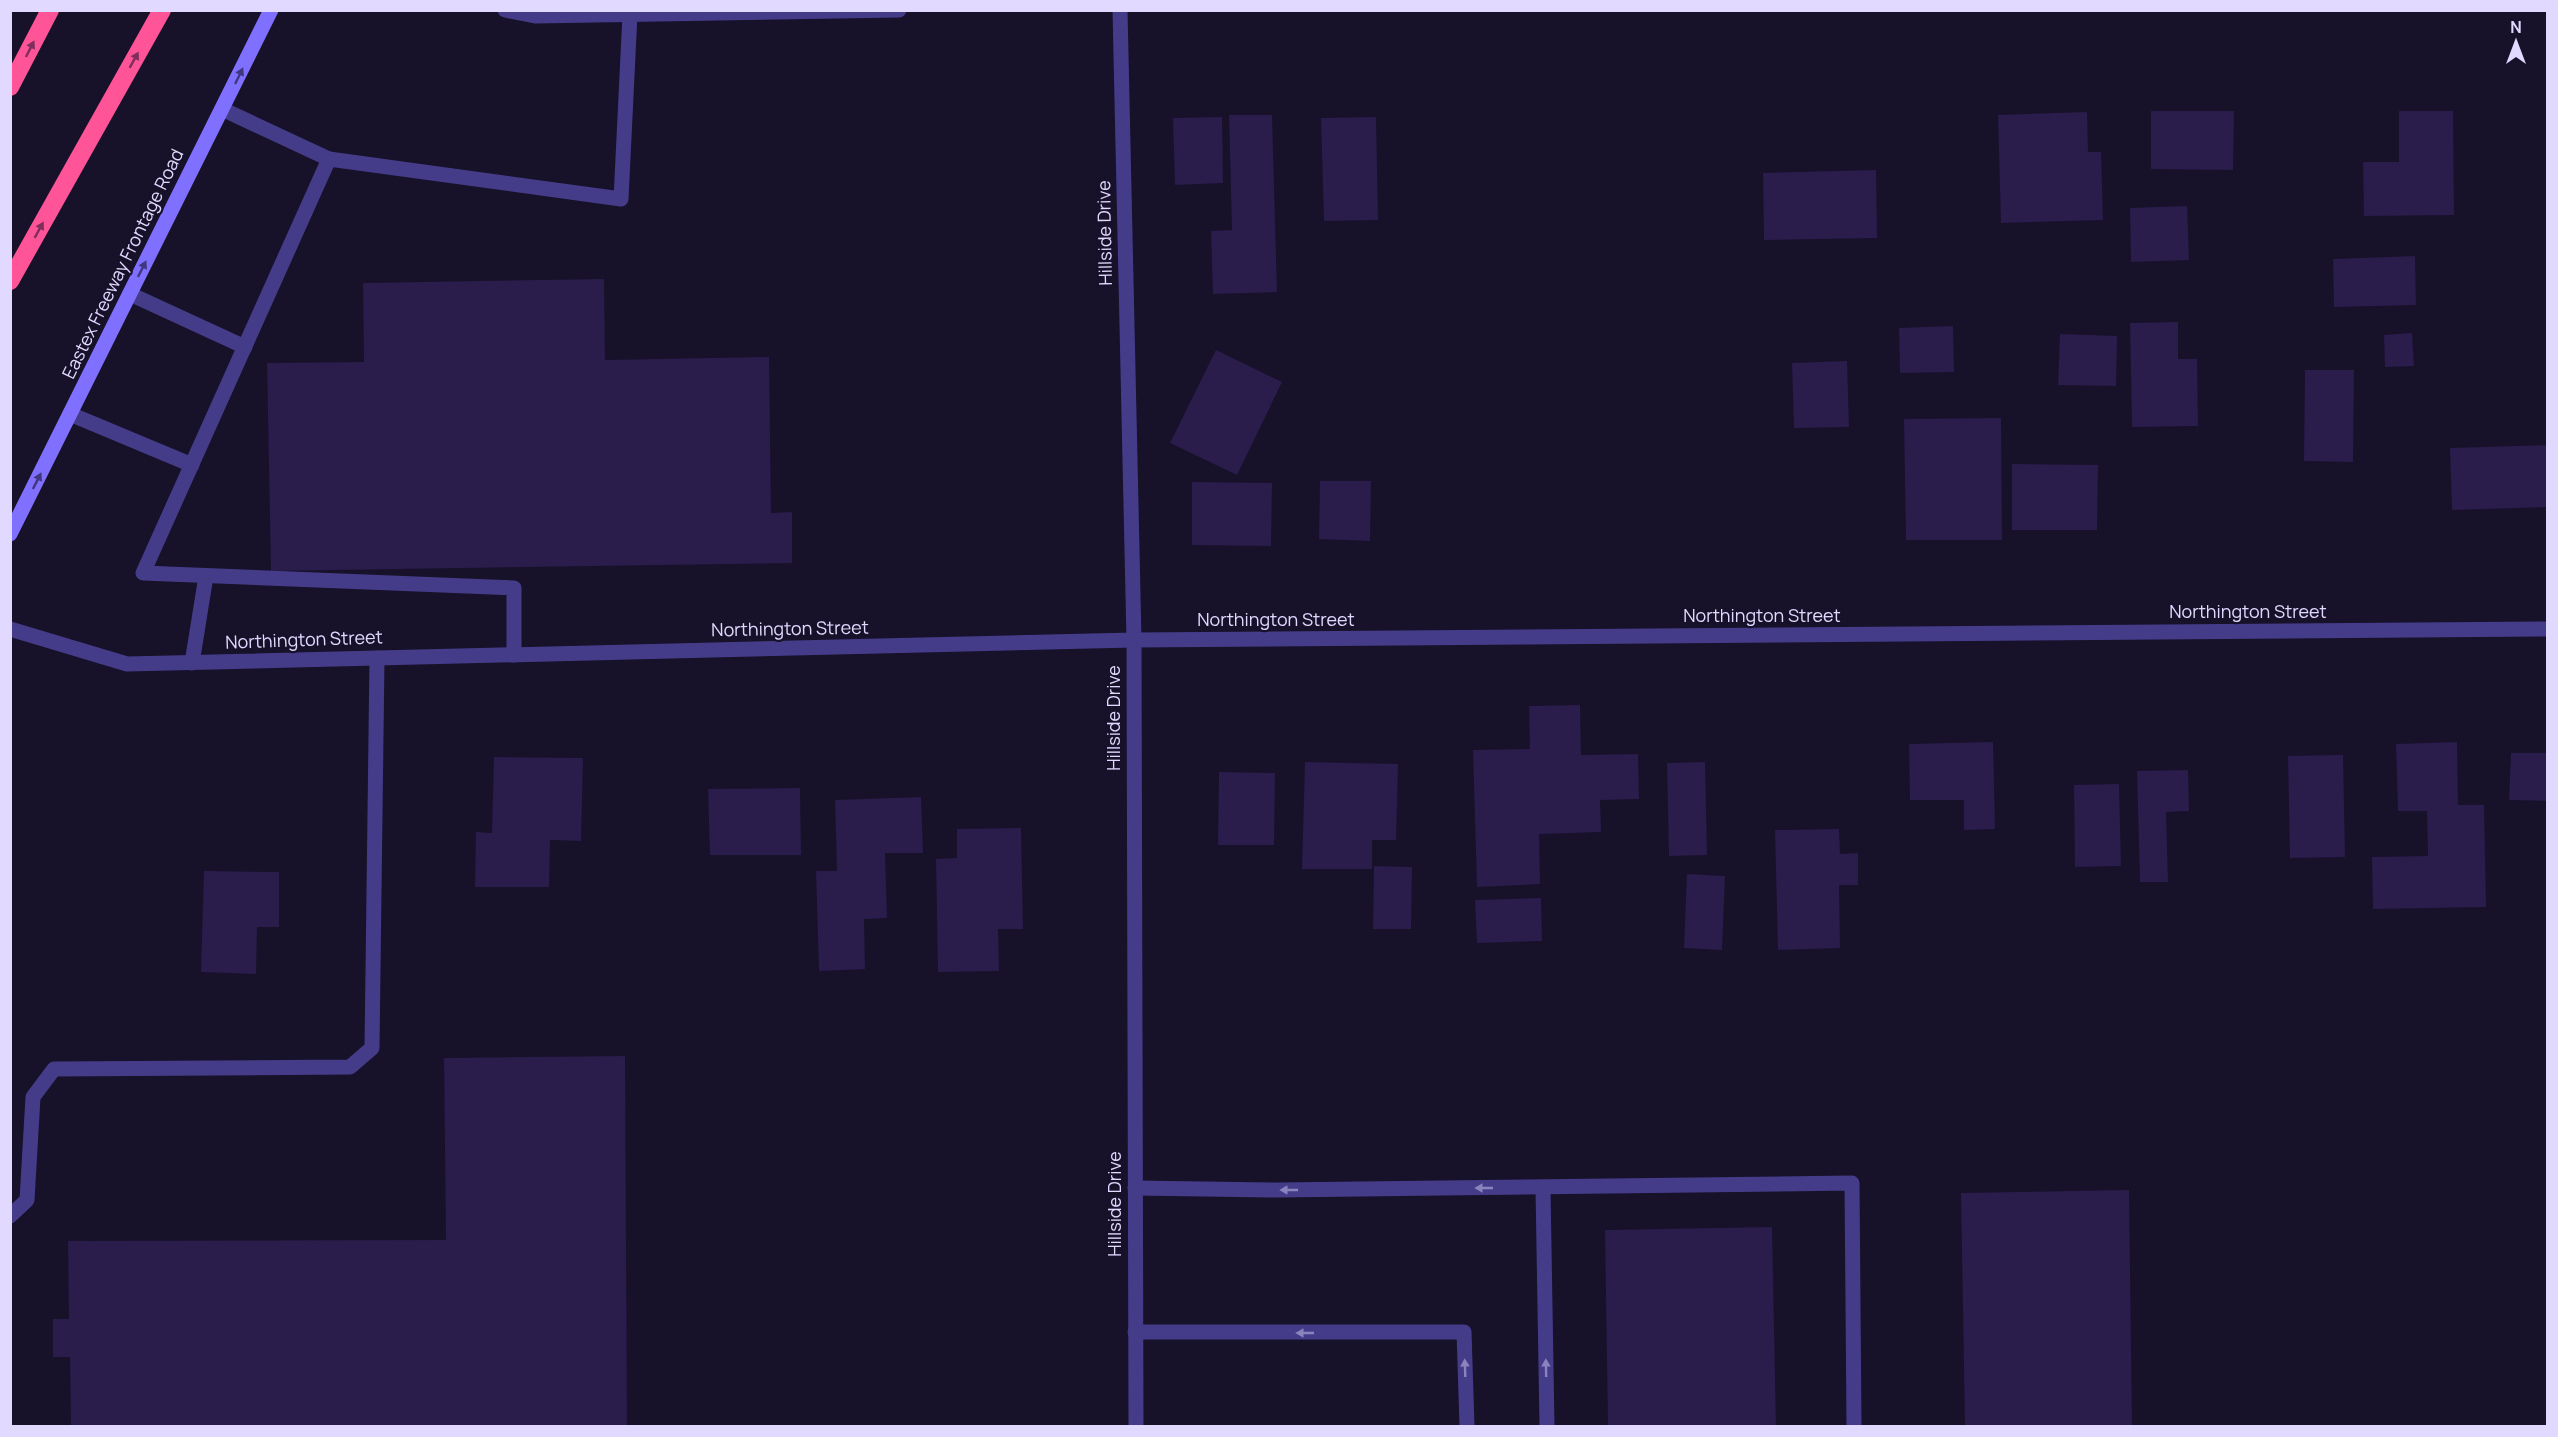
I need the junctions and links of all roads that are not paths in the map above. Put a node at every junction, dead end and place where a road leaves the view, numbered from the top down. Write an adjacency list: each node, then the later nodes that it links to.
1 (50, 10): 8 (highway, one-way to 1)
2 (162, 10): 11 (highway, one-way to 2)
3 (271, 10): 9 (main road, Eastex Freeway Frontage Road, one-way to 3)
4 (505, 10): 7 (street)
5 (899, 10): 7 (street)
6 (1120, 10): 20 (street, Hillside Drive)
7 (630, 15): 10 (street)
8 (10, 87)
9 (222, 110): 10 (street); 12 (main road, Eastex Freeway Frontage Road, one-way to 9)
10 (329, 159): 13 (street)
11 (10, 281)
12 (130, 294): 13 (street); 14 (main road, Eastex Freeway Frontage Road)
13 (245, 347): 15 (street)
14 (70, 414): 15 (street); 16 (main road, Eastex Freeway Frontage Road, one-way to 14)
15 (192, 465): 17 (street)
16 (10, 534)
17 (206, 576): 21 (street); 23 (street)
18 (10, 629): 23 (street, Northington Street)
19 (2547, 629): 20 (street, Northington Street)
20 (1134, 640): 21 (street, Northington Street); 24 (street, Hillside Drive)
21 (514, 655): 22 (street, Northington Street)
22 (377, 658): 23 (street, Northington Street); 26 (street)
23 (192, 663)
24 (1135, 1188): 25 (street, one-way to 24); 27 (street, Hillside Drive)
25 (1543, 1188): 30 (street, one-way to 25); 31 (street)
26 (10, 1216)
27 (1136, 1332): 28 (street, Hillside Drive); 29 (street, one-way to 27)
28 (1136, 1426)
29 (1467, 1426)
30 (1547, 1426)
31 (1854, 1426)

